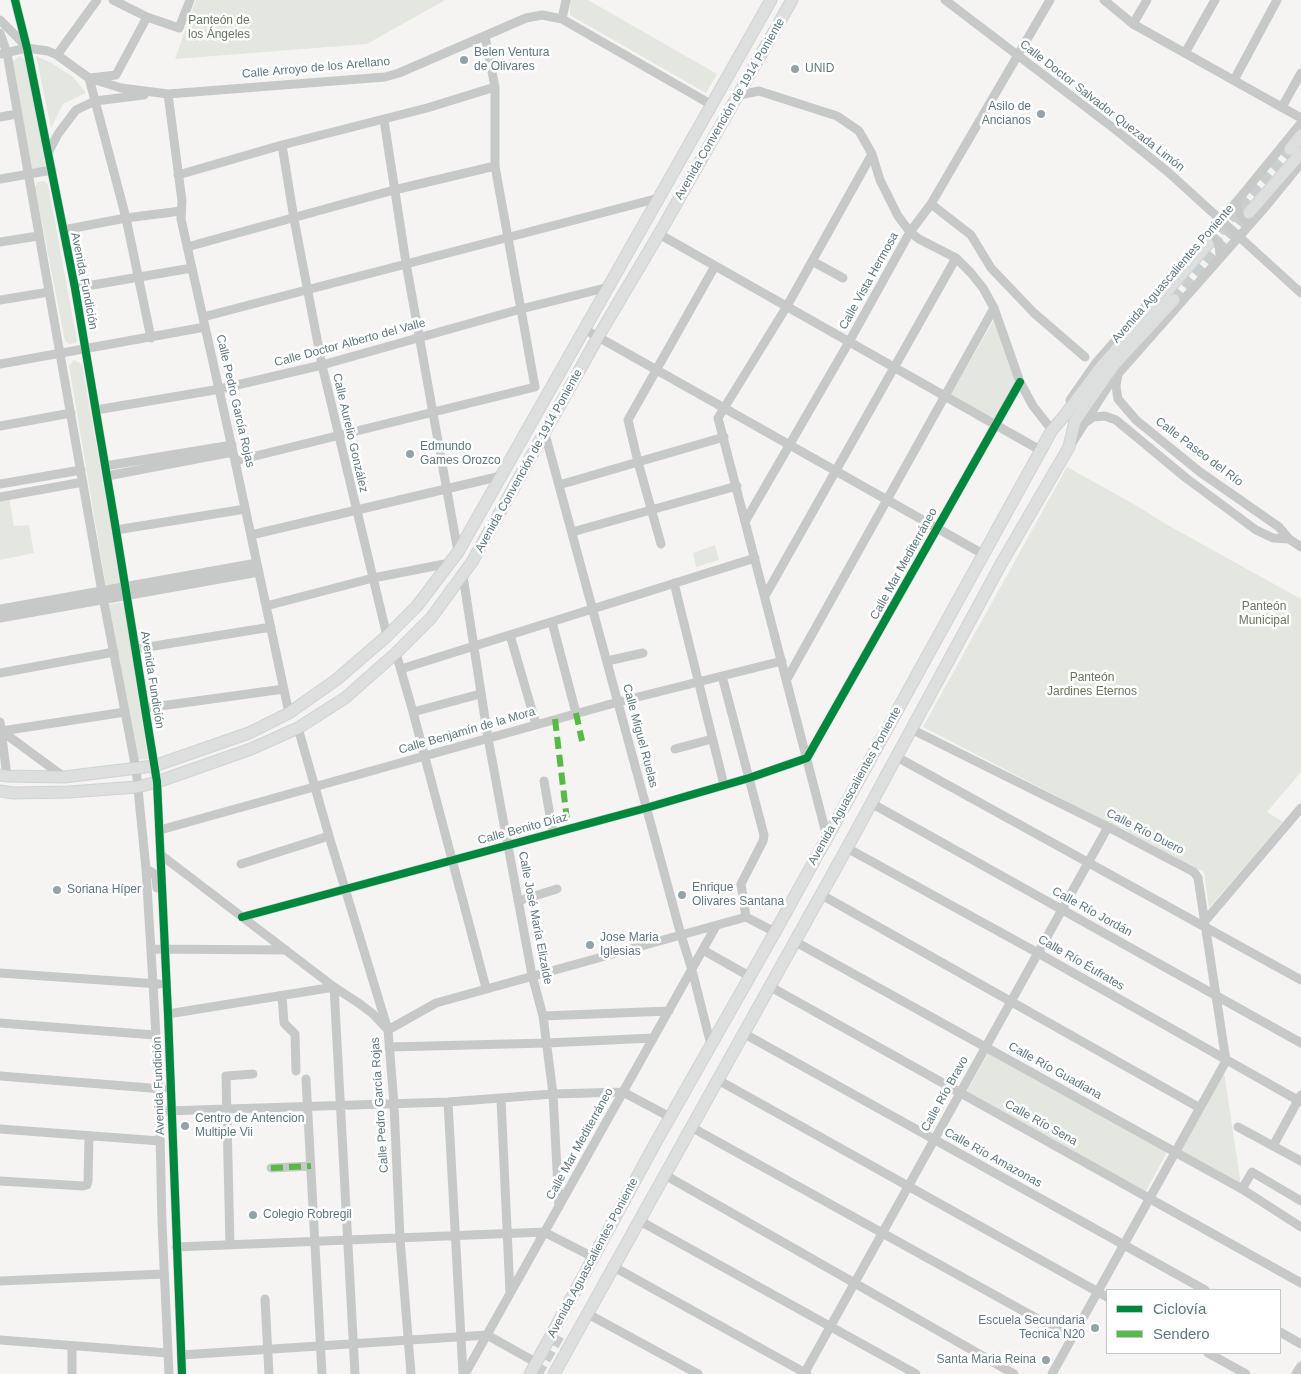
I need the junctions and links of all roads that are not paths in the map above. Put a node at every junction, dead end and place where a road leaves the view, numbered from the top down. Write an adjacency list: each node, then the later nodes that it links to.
1 (14, 0): 22 (street, Avenida Fundición)
2 (97, 0): 25 (street)
3 (113, 0): 15 (street)
4 (190, 0): 15 (street)
5 (566, 0): 16 (street)
6 (772, 0): 37 (main road, Avenida Convención de 1914 Poniente)
7 (792, 0): 29 (main road, Avenida Convención de 1914 Poniente)
8 (945, 0): 14 (street, Calle Doctor Salvador Quezada Limón)
9 (1050, 0): 26 (street, Calle Vista Hermosa)
10 (1104, 0): 18 (street)
11 (1147, 0): 18 (street)
12 (1215, 0): 24 (street)
13 (1277, 0): 30 (street)
14 (955, 3): 26 (street, Calle Doctor Salvador Quezada Limón)
15 (147, 17): 28 (street)
16 (562, 19): 20 (street, Calle Arroyo de los Arellano); 37 (street, Calle Arroyo de los Arellano)
17 (0, 20): 22 (street)
18 (1133, 24): 24 (street)
19 (0, 33): 23 (street, Avenida Fundición)
20 (485, 36): 31 (street); 34 (street, Calle Arroyo de los Arellano)
21 (0, 44): 23 (street)
22 (27, 48): 23 (street); 25 (street); 47 (street, Avenida Fundición)
23 (3, 53): 39 (street, Avenida Fundición)
24 (1185, 53): 30 (street)
25 (57, 55): 28 (street, Calle Arroyo de los Arellano)
26 (1018, 56): 58 (street, Calle Vista Hermosa); 63 (street, Calle Doctor Salvador Quezada Limón)
27 (1301, 73): 38 (street)
28 (89, 78): 33 (street, Calle Arroyo de los Arellano); 36 (street)
29 (749, 79): 32 (street); 35 (main road, Avenida Convención de 1914 Poniente)
30 (1234, 80): 38 (street)
31 (495, 87): 42 (street); 50 (street)
32 (759, 91): 35 (street); 48 (street)
33 (157, 93): 34 (street, Calle Arroyo de los Arellano); 36 (street, Calle Arroyo de los Arellano)
34 (168, 94): 53 (street, Calle Pedro García Rojas)
35 (740, 95): 66 (main road, Avenida Convención de 1914 Poniente)
36 (95, 101): 47 (street, Calle Arroyo de los Arellano); 60 (street)
37 (712, 105): 56 (main road, Avenida Convención de 1914 Poniente)
38 (1282, 107): 41 (street)
39 (17, 114): 40 (street); 52 (street, Avenida Fundición)
40 (0, 117)
41 (1301, 118)
42 (384, 120): 45 (street); 55 (street)
43 (1301, 123): 57 (street, Avenida Aguascalientes Poniente)
44 (1301, 135): 46 (main road, Avenida Aguascalientes Poniente)
45 (282, 145): 53 (street); 62 (street, Calle Aurelio González)
46 (1296, 151): 61 (main road, Avenida Aguascalientes Poniente)
47 (48, 152): 51 (street, Avenida Fundición)
48 (872, 154): 65 (street); 75 (street)
49 (1301, 163): 61 (street, Avenida Aguascalientes Poniente)
50 (495, 166): 55 (street); 69 (street)
51 (52, 170): 52 (street); 64 (street, Avenida Fundición)
52 (28, 175): 54 (street); 67 (street, Avenida Fundición)
53 (178, 175): 59 (street, Calle Pedro García Rojas)
54 (0, 180)
55 (394, 190): 62 (street); 76 (street)
56 (659, 198): 69 (street); 81 (main road, Avenida Convención de 1914 Poniente)
57 (1238, 200): 61 (street); 63 (street, Avenida Aguascalientes Poniente)
58 (931, 204): 65 (street, Calle Vista Hermosa); 100 (street)
59 (181, 211): 60 (street); 72 (street, Calle Pedro García Rojas)
60 (126, 218): 64 (street); 79 (street)
61 (1250, 218): 68 (street, Avenida Aguascalientes Poniente)
62 (294, 219): 72 (street); 83 (street, Calle Aurelio González)
63 (1221, 220): 68 (street, Calle Doctor Salvador Quezada Limón); 70 (street, Avenida Aguascalientes Poniente)
64 (63, 230): 82 (street, Avenida Fundición)
65 (910, 232): 74 (street); 97 (street, Calle Vista Hermosa)
66 (659, 234): 77 (street); 95 (main road, Avenida Convención de 1914 Poniente)
67 (38, 236): 71 (street); 84 (street, Avenida Fundición)
68 (1239, 236): 73 (street, Avenida Aguascalientes Poniente); 85 (street, Calle Doctor Salvador Quezada Limón)
69 (508, 238): 76 (street); 90 (street)
70 (1207, 240): 73 (street); 118 (main road, Avenida Aguascalientes Poniente)
71 (0, 242)
72 (187, 246): 78 (street, Calle Pedro García Rojas)
73 (1220, 257): 105 (street, Avenida Aguascalientes Poniente)
74 (956, 258): 89 (street); 103 (street)
75 (812, 261): 80 (street); 88 (street)
76 (406, 263): 83 (street); 94 (street)
77 (715, 266): 88 (street); 104 (street)
78 (192, 268): 79 (street); 91 (street, Calle Pedro García Rojas)
79 (139, 278): 82 (street); 96 (street)
80 (843, 278)
81 (609, 287): 90 (street, Calle Doctor Alberto del Valle); 93 (main road, Avenida Convención de 1914 Poniente)
82 (74, 288): 98 (street, Avenida Fundición)
83 (308, 291): 91 (street); 102 (street, Calle Aurelio González)
84 (50, 292): 86 (street); 99 (street, Avenida Fundición)
85 (1301, 293)
86 (0, 300)
87 (1174, 300): 123 (main road, Avenida Aguascalientes Poniente)
88 (786, 306): 97 (street); 111 (street)
89 (994, 308): 106 (street); 110 (street)
90 (521, 309): 94 (street, Calle Doctor Alberto del Valle); 107 (street)
91 (203, 317): 92 (street, Calle Pedro García Rojas)
92 (205, 327): 96 (street); 108 (street, Calle Pedro García Rojas)
93 (584, 329): 95 (street); 109 (main road, Avenida Convención de 1914 Poniente)
94 (419, 337): 102 (street, Calle Doctor Alberto del Valle); 113 (street)
95 (598, 337): 104 (street); 119 (main road, Avenida Convención de 1914 Poniente)
96 (151, 338): 98 (street)
97 (850, 342): 103 (street); 122 (street, Calle Vista Hermosa)
98 (85, 350): 99 (street); 112 (street, Avenida Fundición)
99 (61, 354): 101 (street); 114 (street, Avenida Fundición)
100 (1086, 357)
101 (0, 364)
102 (322, 365): 108 (street, Calle Doctor Alberto del Valle); 120 (street, Calle Aurelio González)
103 (894, 367): 110 (street); 129 (street)
104 (656, 370): 111 (street); 126 (street)
105 (1119, 372): 115 (street, Avenida Aguascalientes Poniente); 147 (street, Calle Paseo del Río)
106 (1020, 382): 116 (street, Calle Mar Mediterráneo); 118 (street)
107 (535, 387): 109 (street); 113 (street)
108 (220, 389): 112 (street, Calle Doctor Alberto del Valle); 125 (street, Calle Pedro García Rojas)
109 (546, 393): 131 (main road, Avenida Convención de 1914 Poniente)
110 (945, 396): 116 (street); 138 (street)
111 (724, 408): 121 (street); 122 (street)
112 (96, 410): 127 (street, Avenida Fundición)
113 (433, 412): 120 (street); 136 (street)
114 (71, 413): 117 (street); 128 (street, Avenida Fundición)
115 (1084, 424): 123 (street, Avenida Aguascalientes Poniente); 147 (street, Calle Paseo del Río)
116 (996, 425): 124 (street); 143 (street, Calle Mar Mediterráneo)
117 (0, 426)
118 (1052, 430): 124 (main road, Avenida Aguascalientes Poniente)
119 (545, 434): 134 (street, Calle Miguel Ruelas); 155 (main road, Avenida Convención de 1914 Poniente)
120 (338, 436): 125 (street); 141 (street, Calle Aurelio González)
121 (724, 437): 126 (street); 135 (street)
122 (790, 445): 129 (street); 142 (street, Calle Vista Hermosa)
123 (1069, 447): 192 (main road, Avenida Aguascalientes Poniente)
124 (1040, 450): 151 (main road, Avenida Aguascalientes Poniente)
125 (233, 453): 127 (street); 130 (street); 139 (street, Calle Pedro García Rojas)
126 (638, 462): 134 (street); 140 (street)
127 (105, 466): 130 (street, Avenida Fundición)
128 (81, 470): 132 (street, Avenida Fundición); 133 (street)
129 (836, 471): 138 (street); 160 (street)
130 (107, 476): 144 (street, Avenida Fundición)
131 (501, 476): 136 (street); 150 (main road, Avenida Convención de 1914 Poniente)
132 (83, 482): 137 (street); 159 (street, Avenida Fundición)
133 (0, 484)
134 (559, 485): 145 (street, Calle Miguel Ruelas)
135 (737, 486): 140 (street); 142 (street)
136 (446, 489): 141 (street); 150 (street)
137 (0, 497)
138 (887, 500): 143 (street); 179 (street)
139 (245, 509): 144 (street); 146 (street, Calle Pedro García Rojas)
140 (651, 509): 145 (street); 148 (street)
141 (356, 510): 146 (street); 156 (street, Calle Aurelio González)
142 (746, 520): 152 (street)
143 (937, 528): 151 (street); 198 (street, Calle Mar Mediterráneo)
144 (116, 530): 158 (street, Avenida Fundición)
145 (572, 532): 163 (street, Calle Miguel Ruelas)
146 (251, 535): 154 (street, Calle Pedro García Rojas)
147 (1289, 539): 149 (street, Calle Paseo del Río)
148 (661, 544)
149 (1301, 546)
150 (458, 552): 153 (main road, Avenida Convención de 1914 Poniente)
151 (983, 554): 217 (main road, Avenida Aguascalientes Poniente)
152 (755, 558): 157 (street); 160 (street)
153 (450, 563): 156 (street); 168 (main road, Avenida Convención de 1914 Poniente)
154 (258, 567): 158 (street); 161 (street, Calle Pedro García Rojas)
155 (463, 576): 169 (street, Calle José María Elizalde); 173 (main road, Avenida Convención de 1914 Poniente)
156 (374, 578): 161 (street); 168 (street, Calle Aurelio González)
157 (674, 583): 163 (street); 180 (street)
158 (126, 592): 159 (street); 170 (street, Avenida Fundición)
159 (103, 596): 162 (street); 164 (street); 171 (street, Avenida Fundición)
160 (765, 596): 175 (street)
161 (266, 606): 166 (street, Calle Pedro García Rojas)
162 (0, 609)
163 (592, 609): 165 (street); 174 (street, Calle Miguel Ruelas)
164 (0, 618)
165 (552, 622): 167 (street); 188 (street)
166 (271, 627): 170 (street); 181 (street, Calle Pedro García Rojas)
167 (510, 635): 169 (street); 189 (street)
168 (387, 636): 186 (main road, Avenida Convención de 1914 Poniente)
169 (472, 647): 176 (street); 182 (street, Calle José María Elizalde)
170 (136, 649): 184 (street, Avenida Fundición)
171 (114, 652): 177 (street); 185 (street, Avenida Fundición)
172 (643, 653): 174 (street)
173 (396, 654): 176 (street); 191 (main road, Avenida Convención de 1914 Poniente)
174 (607, 661): 183 (street, Calle Miguel Ruelas)
175 (782, 661): 178 (street, Calle Benjamín de la Mora); 179 (street)
176 (401, 669): 187 (street)
177 (0, 673)
178 (722, 676): 180 (street, Calle Benjamín de la Mora); 203 (street)
179 (787, 680): 198 (street)
180 (698, 682): 183 (street, Calle Benjamín de la Mora); 194 (street)
181 (284, 689): 184 (street); 186 (street, Calle Pedro García Rojas)
182 (480, 694): 187 (street); 193 (street, Calle José María Elizalde)
183 (618, 702): 188 (street, Calle Benjamín de la Mora); 211 (street, Calle Miguel Ruelas)
184 (146, 708): 199 (street, Avenida Fundición)
185 (125, 712): 190 (street); 200 (street, Avenida Fundición)
186 (289, 712): 199 (main road, Avenida Convención de 1914 Poniente)
187 (413, 712): 196 (street)
188 (576, 713): 189 (street, Calle Benjamín de la Mora)
189 (536, 724): 193 (street, Calle Benjamín de la Mora)
190 (1, 727): 201 (street); 202 (street)
191 (298, 728): 205 (main road, Avenida Convención de 1914 Poniente); 208 (street, Calle Pedro García Rojas)
192 (912, 729): 197 (main road, Avenida Aguascalientes Poniente); 213 (street, Calle Río Duero)
193 (488, 738): 196 (street, Calle Benjamín de la Mora); 218 (street, Calle José María Elizalde)
194 (712, 739): 195 (street); 206 (street)
195 (675, 749)
196 (425, 757): 208 (street, Calle Benjamín de la Mora); 221 (street)
197 (897, 757): 210 (main road, Avenida Aguascalientes Poniente); 222 (street)
198 (807, 758): 203 (street, Calle Benito Díaz); 217 (street)
199 (154, 766): 200 (main road, Avenida Convención de 1914 Poniente); 205 (street, Avenida Fundición)
200 (136, 769): 202 (main road, Avenida Convención de 1914 Poniente); 207 (street, Avenida Fundición)
201 (4, 776): 202 (main road, Avenida Convención de 1914 Poniente)
202 (64, 777)
203 (749, 778): 206 (street, Calle Benito Díaz); 232 (street)
204 (544, 781): 215 (street)
205 (157, 782): 207 (main road, Avenida Convención de 1914 Poniente); 214 (street, Avenida Fundición)
206 (724, 785): 211 (street, Calle Benito Díaz)
207 (137, 787): 209 (main road, Avenida Convención de 1914 Poniente); 224 (street, Avenida Fundición)
208 (316, 788): 214 (street, Calle Benjamín de la Mora); 216 (street, Calle Pedro García Rojas)
209 (0, 791)
210 (871, 803): 219 (main road, Avenida Aguascalientes Poniente); 230 (street, Calle Río Jordán)
211 (646, 808): 215 (street, Calle Benito Díaz); 236 (street, Calle Miguel Ruelas)
212 (1301, 808): 233 (street)
213 (1108, 827): 222 (street, Calle Río Bravo); 233 (street, Calle Río Duero)
214 (160, 830): 220 (street, Avenida Fundición)
215 (553, 833): 218 (street, Calle Benito Díaz)
216 (329, 836): 223 (street); 225 (street, Calle Pedro García Rojas)
217 (827, 837): 235 (main road, Avenida Aguascalientes Poniente)
218 (507, 845): 221 (street, Calle Benito Díaz); 228 (street, Calle José María Elizalde)
219 (847, 848): 227 (main road, Avenida Aguascalientes Poniente); 242 (street, Calle Río Éufrates)
220 (161, 855): 229 (street, Avenida Fundición); 231 (street)
221 (452, 859): 225 (street, Calle Benito Díaz); 252 (street)
222 (1088, 863): 230 (street, Calle Río Bravo); 233 (street)
223 (241, 864)
224 (146, 869): 229 (street); 238 (street, Avenida Fundición)
225 (346, 889): 231 (street, Calle Benito Díaz); 260 (street, Calle Pedro García Rojas)
226 (557, 889): 228 (street)
227 (820, 894): 237 (main road, Avenida Aguascalientes Poniente); 255 (street)
228 (518, 901): 245 (street, Calle José María Elizalde)
229 (164, 907): 239 (street, Avenida Fundición)
230 (1062, 909): 242 (street, Calle Río Bravo); 254 (street, Calle Río Jordán)
231 (242, 917): 240 (street)
232 (746, 917): 234 (street); 235 (street)
233 (1205, 925): 247 (street); 254 (street, Calle Río Duero)
234 (716, 926): 236 (street); 241 (street, Calle Mar Mediterráneo)
235 (775, 932): 246 (main road, Avenida Aguascalientes Poniente)
236 (681, 936): 243 (street, Calle Miguel Ruelas); 245 (street)
237 (794, 941): 250 (main road, Avenida Aguascalientes Poniente); 267 (street, Calle Río Guadiana)
238 (151, 949): 239 (street); 248 (street, Avenida Fundición)
239 (166, 949): 240 (street); 249 (street, Avenida Fundición)
240 (286, 950): 251 (street)
241 (703, 950): 243 (street, Calle Mar Mediterráneo); 246 (street)
242 (1038, 953): 255 (street, Calle Río Bravo); 269 (street, Calle Río Éufrates)
243 (692, 970): 256 (street, Calle Mar Mediterráneo); 266 (street, Calle Miguel Ruelas)
244 (0, 972): 248 (street)
245 (532, 975): 252 (street); 258 (street, Calle José María Elizalde)
246 (750, 976): 266 (main road, Avenida Aguascalientes Poniente)
247 (1301, 980)
248 (153, 984): 249 (street); 262 (street, Avenida Fundición)
249 (166, 985): 257 (street, Avenida Fundición)
250 (769, 986): 261 (main road, Avenida Aguascalientes Poniente); 278 (street, Calle Río Sena)
251 (334, 987): 253 (street); 260 (street); 284 (street)
252 (486, 988): 260 (street)
253 (282, 996): 257 (street); 270 (street)
254 (1216, 997): 264 (street, Calle Río Jordán); 269 (street, Calle Río Duero)
255 (1011, 1002): 267 (street, Calle Río Bravo); 286 (street)
256 (668, 1011): 258 (street); 263 (street, Calle Mar Mediterráneo)
257 (168, 1014): 276 (street, Avenida Fundición)
258 (543, 1016): 265 (street, Calle José María Elizalde)
259 (0, 1023): 262 (street)
260 (388, 1030): 268 (street, Calle Pedro García Rojas)
261 (743, 1033): 274 (main road, Avenida Aguascalientes Poniente); 295 (street, Calle Río Amazonas)
262 (155, 1035): 275 (street, Avenida Fundición)
263 (654, 1038): 265 (street); 277 (street, Calle Mar Mediterráneo)
264 (1301, 1042)
265 (547, 1043): 268 (street); 279 (street, Calle José María Elizalde)
266 (711, 1045): 290 (main road, Avenida Aguascalientes Poniente)
267 (986, 1046): 278 (street, Calle Río Bravo); 299 (street, Calle Río Guadiana)
268 (389, 1047): 283 (street, Calle Pedro García Rojas)
269 (1226, 1061): 281 (street, Calle Río Éufrates); 286 (street)
270 (296, 1071)
271 (253, 1074): 287 (street)
272 (0, 1076): 275 (street)
273 (306, 1079): 285 (street)
274 (718, 1080): 292 (main road, Avenida Aguascalientes Poniente); 306 (street)
275 (159, 1088): 276 (street); 288 (street, Avenida Fundición)
276 (171, 1090): 289 (street, Avenida Fundición)
277 (623, 1092): 279 (street); 290 (street); 310 (street, Calle Mar Mediterráneo)
278 (960, 1092): 295 (street, Calle Río Bravo); 308 (street, Calle Río Sena)
279 (553, 1094): 280 (street); 310 (street, Calle José María Elizalde)
280 (501, 1098): 282 (street); 315 (street)
281 (1300, 1099): 298 (street)
282 (448, 1102): 283 (street); 316 (street)
283 (394, 1104): 284 (street); 317 (street, Calle Pedro García Rojas)
284 (341, 1106): 285 (street); 318 (street)
285 (308, 1107): 287 (street); 302 (street)
286 (1200, 1108): 299 (street)
287 (223, 1110): 289 (street); 320 (street)
288 (159, 1111): 289 (street); 296 (street, Avenida Fundición)
289 (171, 1111): 322 (street, Avenida Fundición)
290 (670, 1117): 297 (main road, Avenida Aguascalientes Poniente)
291 (1238, 1127): 298 (street)
292 (691, 1128): 300 (main road, Avenida Aguascalientes Poniente); 314 (street)
293 (0, 1129): 294 (street)
294 (89, 1136): 296 (street); 305 (street)
295 (934, 1140): 306 (street, Calle Río Bravo); 321 (street, Calle Río Amazonas)
296 (160, 1141): 325 (street, Avenida Fundición)
297 (656, 1142): 323 (main road, Avenida Aguascalientes Poniente); 339 (main road, Avenida Aguascalientes Poniente)
298 (1273, 1146): 301 (street)
299 (1175, 1152): 307 (street, Calle Río Guadiana); 308 (street)
300 (677, 1154): 304 (main road, Avenida Aguascalientes Poniente); 362 (main road, Avenida Aguascalientes Poniente)
301 (1301, 1161)
302 (311, 1166): 303 (street); 319 (street)
303 (271, 1168)
304 (666, 1176): 311 (main road, Avenida Aguascalientes Poniente); 327 (street)
305 (0, 1181)
306 (908, 1186): 314 (street, Calle Río Bravo); 330 (street)
307 (1242, 1189): 309 (street); 312 (street, Calle Río Guadiana)
308 (1150, 1198): 321 (street); 328 (street, Calle Río Sena)
309 (1301, 1201)
310 (559, 1207): 313 (street, Calle Mar Mediterráneo)
311 (640, 1220): 324 (main road, Avenida Aguascalientes Poniente); 335 (street)
312 (1301, 1227)
313 (544, 1232): 315 (street); 323 (street); 331 (street, Calle Mar Mediterráneo)
314 (882, 1233): 327 (street, Calle Río Bravo); 340 (street)
315 (508, 1234): 316 (street); 331 (street)
316 (455, 1236): 317 (street); 338 (street)
317 (400, 1238): 318 (street); 342 (street, Calle Pedro García Rojas)
318 (347, 1240): 319 (street); 343 (street)
319 (315, 1242): 320 (street); 346 (street)
320 (230, 1245): 322 (street)
321 (1124, 1245): 329 (street, Calle Río Amazonas); 330 (street)
322 (176, 1247): 350 (street, Avenida Fundición)
323 (593, 1257): 351 (main road, Avenida Aguascalientes Poniente)
324 (614, 1267): 334 (main road, Avenida Aguascalientes Poniente); 364 (street)
325 (164, 1274): 326 (street); 348 (street, Avenida Fundición)
326 (0, 1280)
327 (855, 1283): 335 (street, Calle Río Bravo); 366 (street)
328 (1301, 1283)
329 (1203, 1289)
330 (1098, 1291): 332 (street); 340 (street)
331 (510, 1293): 337 (street, Calle Mar Mediterráneo)
332 (1106, 1296)
333 (265, 1299): 347 (street)
334 (588, 1314): 362 (main road, Avenida Aguascalientes Poniente); 363 (street)
335 (831, 1326): 364 (street, Calle Río Bravo); 365 (street)
336 (1281, 1333): 344 (street)
337 (487, 1335): 338 (street); 351 (street); 360 (street, Calle Mar Mediterráneo)
338 (462, 1336): 342 (street); 360 (street)
339 (559, 1336)
340 (1072, 1338): 367 (street)
341 (0, 1340): 345 (street)
342 (409, 1340): 343 (street); 359 (street, Calle Pedro García Rojas)
343 (353, 1344): 346 (street); 358 (street)
344 (1301, 1344)
345 (72, 1346): 348 (street); 353 (street)
346 (320, 1346): 347 (street); 357 (street)
347 (268, 1349): 350 (street); 356 (street)
348 (168, 1353): 354 (street, Avenida Fundición)
349 (1210, 1354): 368 (street)
350 (181, 1355): 355 (street, Avenida Fundición)
351 (537, 1363): 361 (main road, Avenida Aguascalientes Poniente)
352 (1301, 1366): 369 (street)
353 (72, 1374)
354 (169, 1374)
355 (182, 1374)
356 (269, 1374)
357 (322, 1374)
358 (355, 1374)
359 (411, 1374)
360 (464, 1374)
361 (530, 1374)
362 (554, 1374)
363 (698, 1374)
364 (805, 1374)
365 (916, 1374)
366 (1014, 1374)
367 (1052, 1374)
368 (1246, 1374)
369 (1296, 1374)

